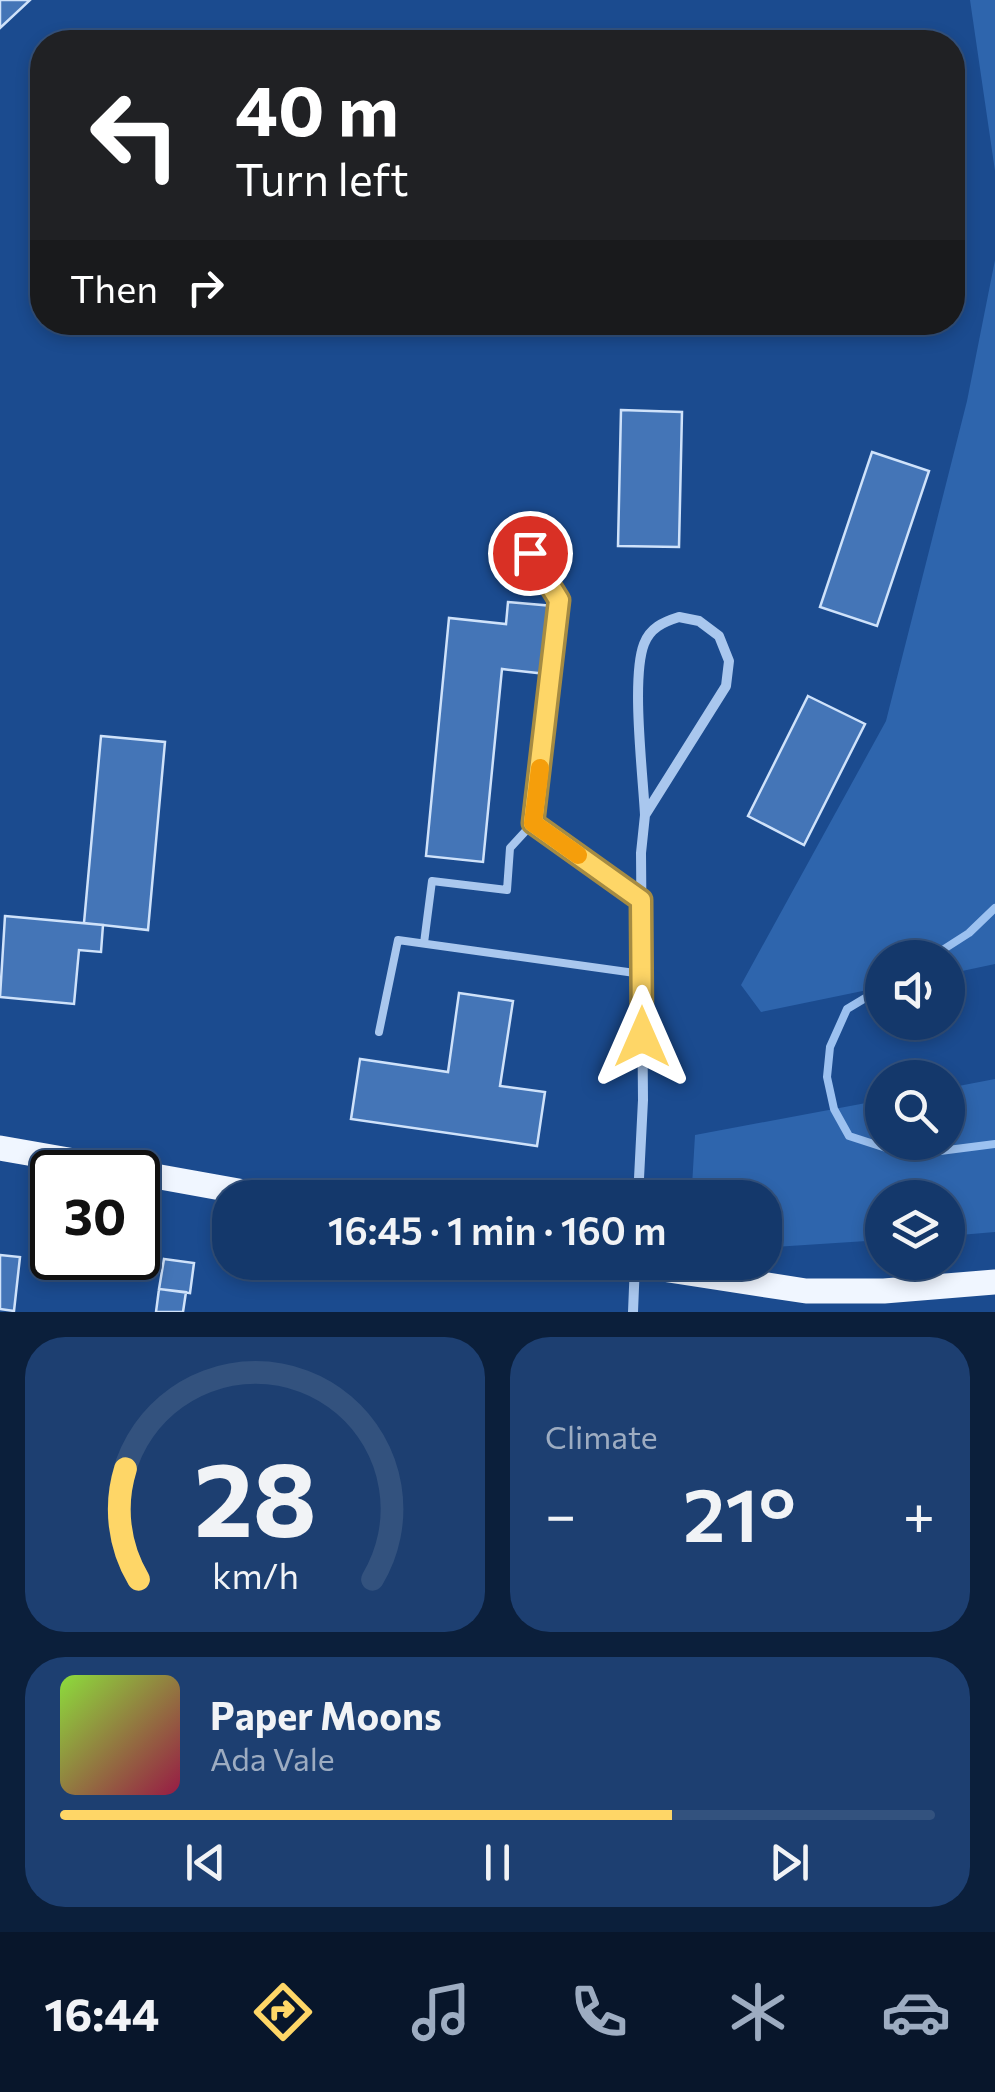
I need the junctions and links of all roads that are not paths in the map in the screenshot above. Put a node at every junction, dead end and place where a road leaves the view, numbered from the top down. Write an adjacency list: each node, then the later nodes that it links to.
1 (501, 572): 3 (lane)
2 (645, 815): 2 (street); 4 (street)
3 (533, 823): 4 (lane); 5 (lane)
4 (641, 900): 6 (street)
5 (424, 943): 6 (lane); 7 (lane)
6 (642, 974): 11 (street)
7 (379, 1032)
8 (0, 1148): 9 (main road)
9 (30, 1153)
10 (160, 1176): 12 (main road)
11 (639, 1180)
12 (212, 1186)
13 (630, 1280): 16 (street)
14 (734, 1280): 15 (main road)
15 (995, 1282)
16 (633, 1312)

